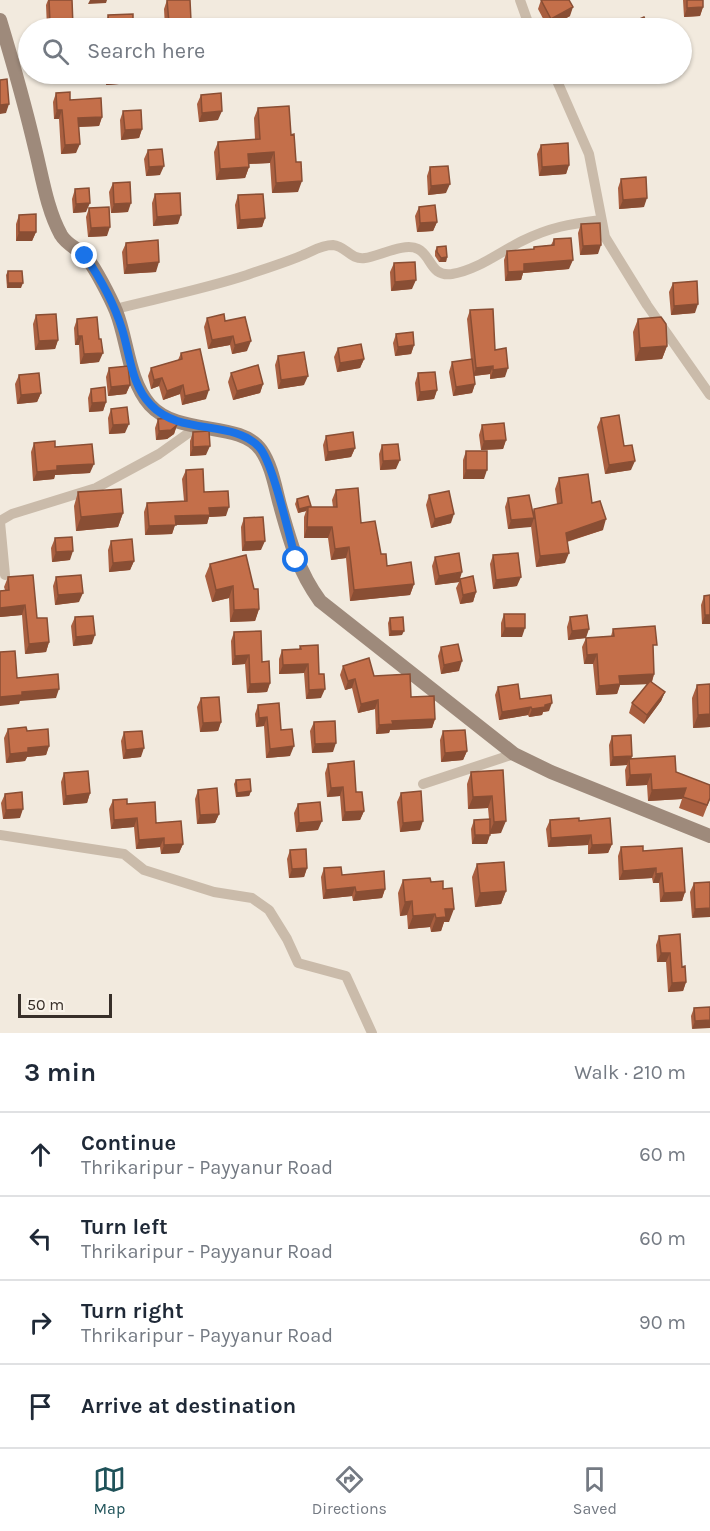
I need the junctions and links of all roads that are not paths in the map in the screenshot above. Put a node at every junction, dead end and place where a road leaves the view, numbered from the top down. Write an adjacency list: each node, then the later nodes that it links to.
1 (520, 0): 2 (street)
2 (526, 18)
3 (0, 20): 4 (main road)
4 (18, 79)
5 (19, 84): 8 (main road)
6 (558, 84): 7 (street)
7 (601, 220): 8 (street); 9 (street)
8 (115, 309): 10 (main road)
9 (710, 395)
10 (197, 428): 11 (street); 13 (main road)
11 (0, 522): 12 (street)
12 (5, 575)
13 (513, 754): 14 (street); 16 (main road)
14 (423, 784)
15 (0, 835): 17 (street)
16 (710, 836)
17 (372, 1033)

